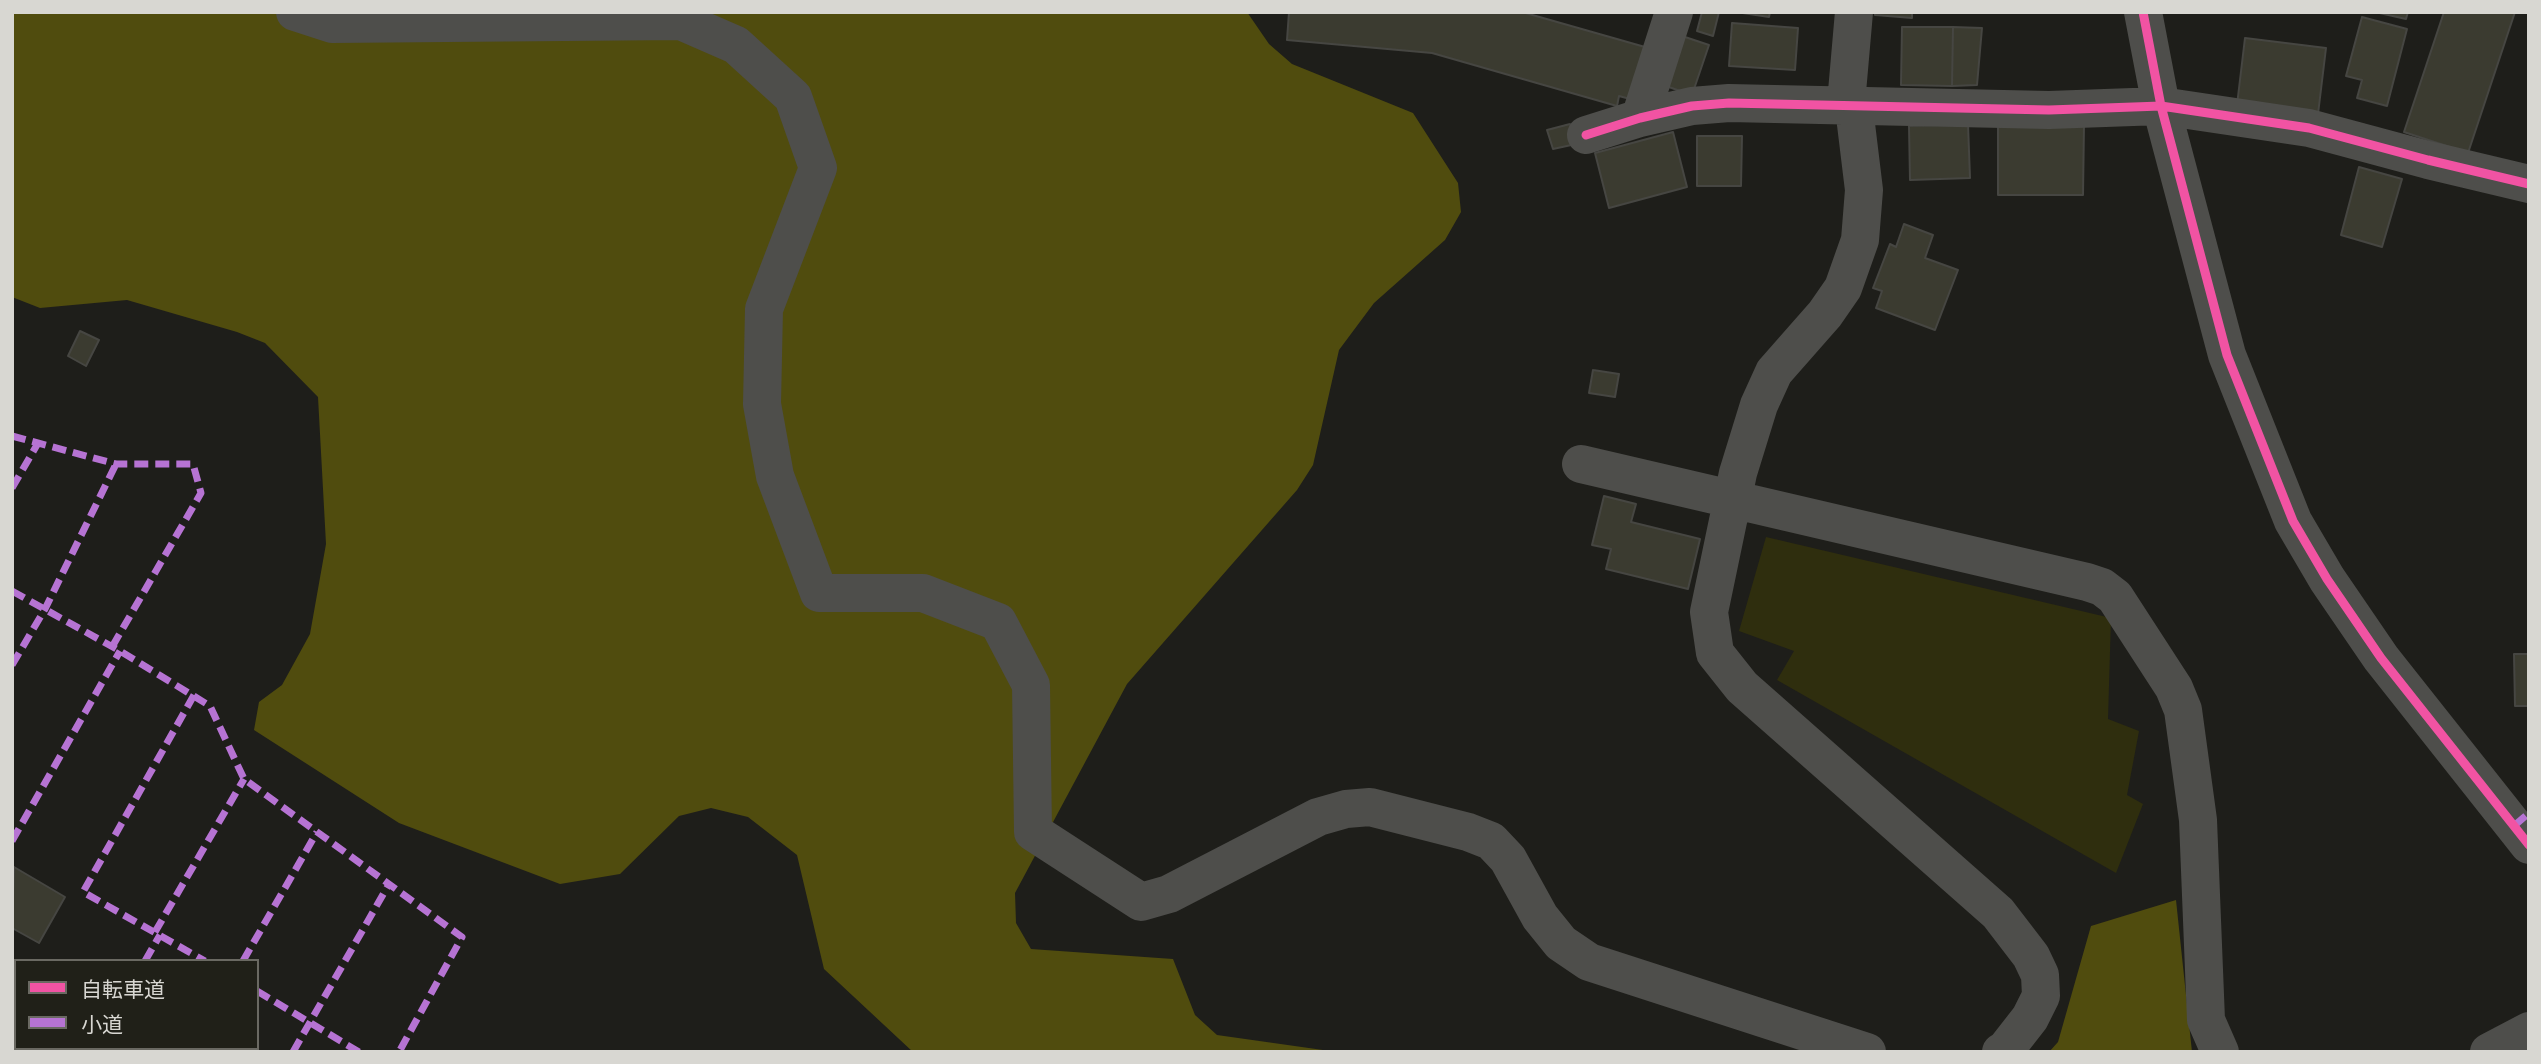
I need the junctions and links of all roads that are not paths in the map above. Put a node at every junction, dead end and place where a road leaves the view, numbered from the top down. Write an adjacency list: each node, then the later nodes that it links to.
1 (295, 12): 14 (street)
2 (1674, 12): 7 (street)
3 (1854, 12): 5 (street)
4 (2143, 12): 6 (street)
5 (1851, 104): 6 (street); 7 (street); 11 (street)
6 (2161, 106): 9 (street); 12 (street)
7 (1640, 118): 8 (street)
8 (1586, 135)
9 (2529, 184)
10 (1581, 464): 11 (street)
11 (1732, 501): 15 (street); 16 (street)
12 (2529, 845)
13 (2529, 1031): 17 (street)
14 (1867, 1052)
15 (2001, 1052)
16 (2220, 1052)
17 (2489, 1052)

